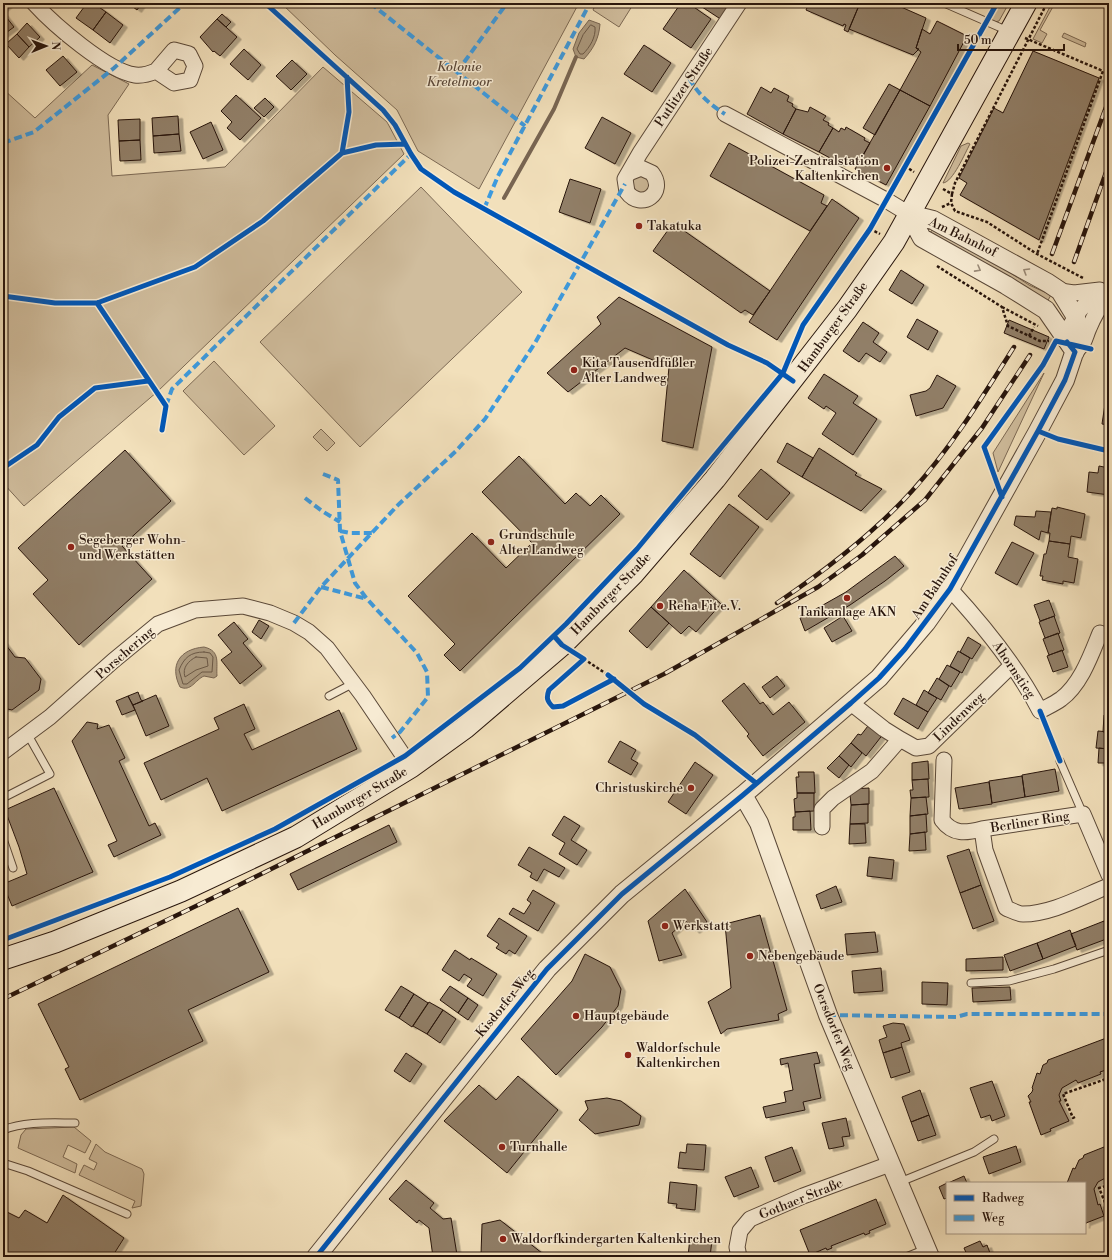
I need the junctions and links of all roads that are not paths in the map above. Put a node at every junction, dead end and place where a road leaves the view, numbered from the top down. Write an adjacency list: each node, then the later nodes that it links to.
1 (34, 3): 6 (street)
2 (739, 3): 8 (street, Putlitzer Straße)
3 (944, 3): 5 (lane)
4 (1026, 3): 5 (main road, Hamburger Straße)
5 (1010, 31): 9 (main road, Hamburger Straße)
6 (156, 72)
7 (725, 114): 9 (street)
8 (631, 172)
9 (909, 214): 10 (street, Am Bahnhof, one-way to 9); 12 (street, Am Bahnhof, one-way to 12); 26 (main road, Hamburger Straße)
10 (1060, 291): 11 (street, Am Bahnhof); 13 (street, Am Bahnhof)
11 (1101, 294): 13 (street, Am Bahnhof); 14 (street, Am Bahnhof)
12 (1046, 310): 13 (street, Am Bahnhof); 14 (street, Am Bahnhof)
13 (1076, 314): 14 (street, Am Bahnhof)
14 (1070, 346): 15 (street, Am Bahnhof)
15 (950, 589): 17 (street, Ahornstieg); 20 (street, Am Bahnhof)
16 (1100, 633): 17 (street, Ahornstieg)
17 (1012, 665): 22 (street, Lindenweg)
18 (354, 683): 19 (lane); 21 (street, Porschering); 26 (street, Porschering)
19 (329, 696)
20 (851, 703): 22 (street, Lindenweg); 27 (street, Am Bahnhof)
21 (28, 735): 23 (street, Porschering); 28 (lane)
22 (900, 739): 30 (street)
23 (3, 752)
24 (944, 760): 31 (street)
25 (1060, 760): 29 (lane)
26 (411, 767): 37 (main road, Hamburger Straße)
27 (743, 795): 43 (street, Oersdorfer Weg); 47 (street, Kisdorfer Weg)
28 (3, 798)
29 (1083, 814): 31 (street, Berliner Ring); 34 (street, Berliner Ring)
30 (822, 827)
31 (982, 829): 35 (street, Berliner Ring)
32 (3, 839): 33 (lane)
33 (14, 868)
34 (1109, 875)
35 (1109, 886)
36 (1109, 950): 38 (lane)
37 (3, 959)
38 (971, 983)
39 (75, 1123): 40 (lane)
40 (3, 1130)
41 (994, 1139): 44 (lane)
42 (3, 1163): 45 (lane)
43 (890, 1164): 44 (street, Oersdorfer Weg); 48 (street, Gothaer Straße)
44 (898, 1182): 46 (street, Oersdorfer Weg)
45 (127, 1214)
46 (928, 1253): 49 (lane)
47 (316, 1257)
48 (739, 1257)
49 (906, 1257)

